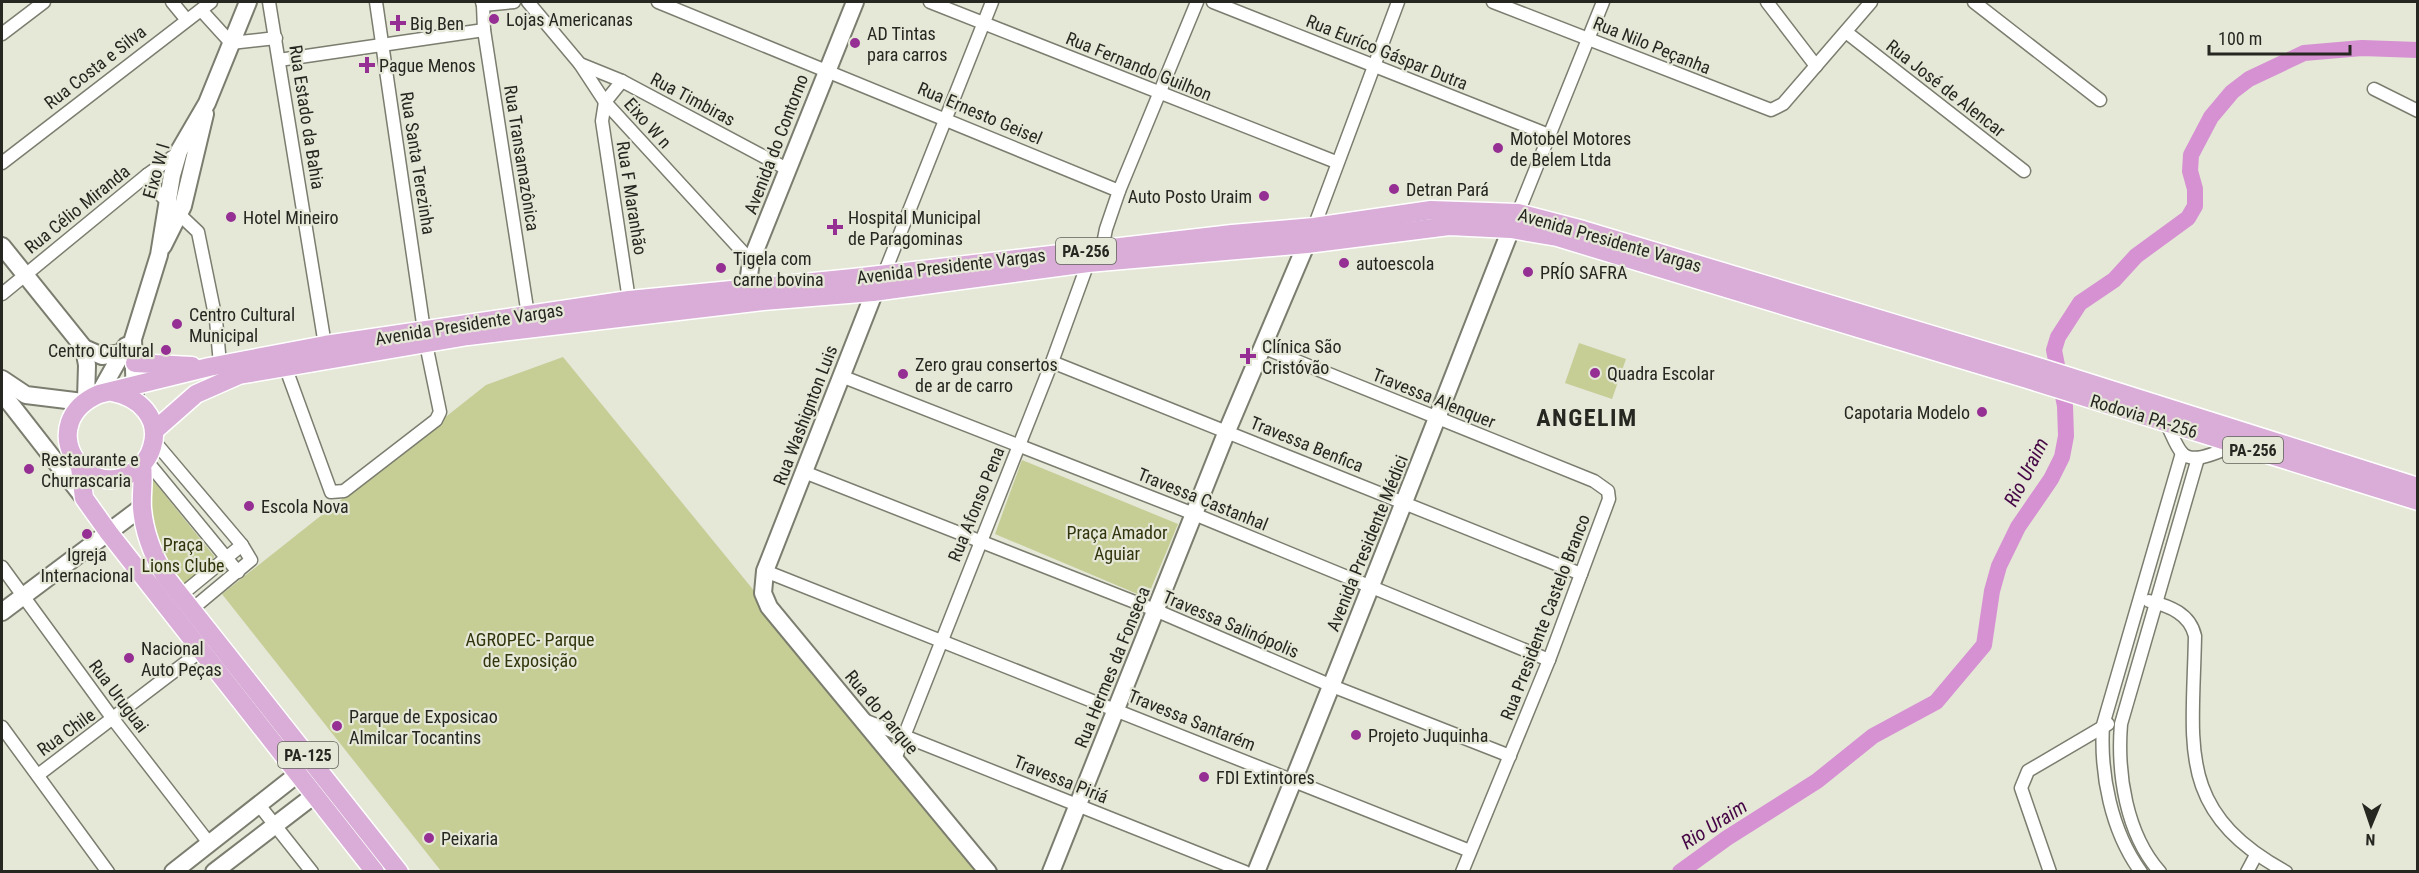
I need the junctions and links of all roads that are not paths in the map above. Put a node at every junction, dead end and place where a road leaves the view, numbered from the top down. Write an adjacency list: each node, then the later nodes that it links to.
1 (44, 2): 27 (street)
2 (172, 2): 23 (street)
3 (248, 2): 30 (street, Eixo W l)
4 (269, 2): 28 (street, Rua Estado da Bahia)
5 (376, 2): 31 (street, Rua Santa Terezinha)
6 (514, 2): 20 (street)
7 (528, 2): 33 (street, Eixo W n)
8 (658, 2): 36 (street, Rua Ernesto Geisel)
9 (855, 2): 36 (street, Avenida do Contorno)
10 (930, 2): 24 (street, Rua Fernando Guilhon)
11 (992, 2): 24 (street)
12 (1197, 2): 39 (street)
13 (1213, 2): 21 (street, Rua Euríco Gáspar Dutra)
14 (1398, 2): 34 (street)
15 (1493, 2): 29 (street, Rua Nilo Peçanha)
16 (1603, 2): 29 (street)
17 (1767, 2): 35 (street)
18 (1871, 2): 26 (street)
19 (1974, 2): 40 (street)
20 (482, 4): 25 (street, Rua Transamazônica)
21 (1229, 4): 34 (street, Rua Euríco Gáspar Dutra)
22 (206, 6): 23 (street, Rua Costa e Silva); 30 (street)
23 (186, 19): 47 (street, Rua Costa e Silva)
24 (983, 23): 39 (street, Rua Fernando Guilhon); 43 (street)
25 (484, 30): 31 (street); 67 (street, Rua Transamazônica)
26 (1846, 32): 35 (street); 49 (street, Rua José de Alencar)
27 (2, 34)
28 (276, 38): 30 (street); 32 (street, Rua Estado da Bahia)
29 (1587, 39): 35 (street, Rua Nilo Peçanha); 44 (street)
30 (231, 43): 45 (street, Eixo W l)
31 (382, 45): 32 (street); 68 (street, Rua Santa Terezinha)
32 (279, 60): 69 (street, Rua Estado da Bahia)
33 (580, 64): 37 (street, Rua Timbiras); 41 (street, Eixo W n)
34 (1372, 66): 44 (street, Rua Euríco Gáspar Dutra); 46 (street)
35 (1816, 66)
36 (826, 68): 43 (street, Rua Ernesto Geisel); 48 (street, Avenida do Contorno)
37 (622, 81): 41 (street); 48 (street, Rua Timbiras)
38 (2374, 89): 42 (street)
39 (1160, 94): 46 (street, Rua Fernando Guilhon); 51 (street)
40 (2100, 100)
41 (606, 102): 59 (street, Eixo W n); 66 (street, Rua F Maranhão)
42 (2418, 111)
43 (946, 119): 51 (street, Rua Ernesto Geisel); 62 (street)
44 (1549, 135): 54 (street)
45 (187, 153): 50 (street, Rua Célio Miranda); 52 (street, Eixo W l); 53 (street, Eixo W l)
46 (1336, 162): 55 (street)
47 (2, 163)
48 (788, 169): 59 (street, Avenida do Contorno)
49 (2024, 171)
50 (147, 175): 52 (street, Rua Célio Miranda); 61 (street, Rua Célio Miranda)
51 (1119, 191): 57 (street)
52 (165, 202): 53 (street); 58 (street, Eixo W l)
53 (181, 210): 58 (street, Eixo W l); 74 (street)
54 (1515, 221): 55 (main road, Avenida Presidente Vargas / PA-256); 77 (main road, Avenida Presidente Vargas / PA-256); 85 (street, Avenida Presidente Médici)
55 (1310, 236): 57 (main road, Avenida Presidente Vargas / PA-256); 60 (main road, Avenida Presidente Vargas / PA-256); 70 (street, Rua Hermes da Fonseca)
56 (2, 246): 61 (street)
57 (1102, 249): 62 (main road, Avenida Presidente Vargas / PA-256)
58 (159, 255): 72 (street, Eixo W l)
59 (751, 261): 65 (street, Avenida do Contorno)
60 (1088, 263): 63 (main road, Avenida Presidente Vargas / PA-256); 73 (street, Rua Afonso Pena)
61 (24, 274): 64 (street, Rua Célio Miranda); 71 (street)
62 (884, 274): 63 (street, Rua Washignton Luis); 65 (main road, Avenida Presidente Vargas / PA-256)
63 (873, 292): 65 (main road, Avenida Presidente Vargas / PA-256); 76 (street, Rua Washignton Luis)
64 (2, 294)
65 (745, 296): 66 (main road, Avenida Presidente Vargas / PA-256); 68 (main road, Avenida Presidente Vargas / PA-256)
66 (629, 300): 67 (main road, Avenida Presidente Vargas / PA-256)
67 (528, 315): 68 (main road, Avenida Presidente Vargas / PA-256)
68 (425, 337): 69 (main road, Avenida Presidente Vargas / PA-256); 75 (main road, Avenida Presidente Vargas / PA-256); 75 (street, Rua Santa Terezinha)
69 (325, 345): 74 (main road, Avenida Presidente Vargas / PA-256)
70 (1262, 347): 85 (street, Travessa Alenquer); 87 (street, Rua Hermes da Fonseca)
71 (84, 348): 72 (street); 83 (street)
72 (128, 358): 74 (main road); 81 (street); 83 (street)
73 (1052, 362): 87 (street, Travessa Benfica); 89 (street, Rua Afonso Pena)
74 (214, 365): 81 (main road, Avenida Presidente Vargas / PA-256)
75 (285, 366): 88 (main road, Avenida Presidente Vargas / PA-256)
76 (841, 376): 89 (street, Travessa Castanhal); 96 (street, Rua Washignton Luis)
77 (2044, 376): 79 (main road, Rodovia PA-256)
78 (2, 379): 82 (street)
79 (2090, 391): 86 (main road, Rodovia PA-256 / PA-256); 98 (main road, Rodovia PA-256 / PA-256)
80 (2, 393): 84 (street, PA-125)
81 (135, 393): 83 (main road); 88 (main road)
82 (26, 395): 83 (street); 84 (street)
83 (95, 397): 94 (main road, PA-125)
84 (13, 409): 91 (street, PA-125)
85 (1437, 419): 97 (street, Travessa Alenquer); 101 (street, Avenida Presidente Médici)
86 (2166, 423): 90 (main road, Rodovia PA-256 / PA-256); 92 (street)
87 (1227, 431): 101 (street, Travessa Benfica); 103 (street, Rua Hermes da Fonseca)
88 (154, 436): 95 (main road, PA-125); 108 (street)
89 (1019, 445): 103 (street, Travessa Castanhal); 107 (street, Rua Afonso Pena)
90 (2236, 445): 93 (street); 100 (main road, Rodovia PA-256 / PA-256)
91 (49, 451): 94 (street); 99 (street, PA-125)
92 (2182, 453): 93 (street); 104 (street)
93 (2198, 458): 105 (street)
94 (77, 463): 95 (main road); 99 (main road, PA-125)
95 (144, 463): 102 (main road, PA-125 / PA-125); 109 (street)
96 (804, 472): 107 (street, Travessa Salinópolis); 111 (street, Rua Washignton Luis)
97 (1594, 481): 113 (street, Rua Presidente Castelo Branco)
98 (2418, 487)
99 (84, 498): 106 (main road, PA-125)
100 (2418, 501)
101 (1406, 504): 113 (street, Travessa Benfica); 114 (street, Avenida Presidente Médici)
102 (142, 507): 106 (street); 117 (main road, PA-125 / PA-125)
103 (1194, 514): 114 (street, Travessa Castanhal); 119 (street, Rua Hermes da Fonseca)
104 (2161, 522): 105 (street); 116 (street)
105 (2178, 527): 118 (street)
106 (109, 533): 115 (street); 123 (main road, PA-125)
107 (980, 541): 119 (street, Travessa Salinópolis); 122 (street, Rua Afonso Pena)
108 (242, 545): 109 (street); 112 (street)
109 (226, 559): 112 (street); 117 (street)
110 (2, 567): 115 (street, Rua Uruguai)
111 (765, 571): 122 (street, Travessa Santarém); 128 (street, Rua do Parque)
112 (238, 573): 117 (street)
113 (1581, 574): 124 (street, Rua Presidente Castelo Branco)
114 (1369, 587): 124 (street, Travessa Castanhal); 125 (street, Avenida Presidente Médici)
115 (23, 596): 120 (street); 127 (street, Rua Uruguai)
116 (2139, 598): 118 (street); 129 (street)
117 (186, 602): 121 (main road, PA-125 / PA-125)
118 (2155, 602): 130 (street); 146 (street)
119 (1155, 610): 125 (street, Travessa Salinópolis); 126 (street, Rua Hermes da Fonseca)
120 (2, 612)
121 (215, 639): 123 (street, Rua Chile); 135 (main road, PA-125 / PA-125)
122 (941, 639): 126 (street, Travessa Santarém); 132 (street, Rua Afonso Pena)
123 (201, 652): 127 (street, Rua Chile); 136 (main road, PA-125)
124 (1549, 660): 133 (street, Rua Presidente Castelo Branco)
125 (1332, 686): 133 (street, Travessa Salinópolis); 138 (street, Avenida Presidente Médici)
126 (1116, 709): 138 (street, Travessa Santarém); 142 (street, Rua Hermes da Fonseca)
127 (113, 719): 137 (street, Rua Chile); 144 (street, Rua Uruguai)
128 (864, 720): 132 (street, Travessa Piriá); 134 (street, Rua do Parque)
129 (2103, 724): 130 (street); 158 (street); 159 (street)
130 (2121, 724): 160 (street)
131 (2, 727): 137 (street)
132 (905, 736): 134 (street, Rua Afonso Pena); 142 (street, Travessa Piriá)
133 (1510, 756): 145 (street, Rua Presidente Castelo Branco)
134 (895, 759): 153 (street, Rua do Parque)
135 (314, 762): 136 (street); 139 (main road, PA-125 / PA-125)
136 (299, 774): 140 (main road, PA-125); 141 (street)
137 (38, 775): 148 (street)
138 (1294, 780): 145 (street, Travessa Santarém); 156 (street, Avenida Presidente Médici)
139 (331, 782): 140 (street); 152 (main road, PA-125 / PA-125)
140 (315, 795): 143 (street); 151 (main road, PA-125)
141 (259, 805): 143 (street); 144 (street)
142 (1078, 806): 154 (street, Rua Hermes da Fonseca); 155 (street, Travessa Piriá)
143 (275, 824): 149 (street); 150 (street)
144 (209, 843): 147 (street)
145 (1470, 851): 157 (street, Rua Presidente Castelo Branco)
146 (2256, 855): 161 (street); 162 (street)
147 (177, 870)
148 (108, 872)
149 (214, 872)
150 (312, 872)
151 (375, 872)
152 (399, 872)
153 (988, 872)
154 (1051, 872)
155 (1245, 872)
156 (1256, 872)
157 (1462, 872)
158 (2050, 872)
159 (2141, 872)
160 (2160, 872)
161 (2247, 872)
162 (2286, 872)

